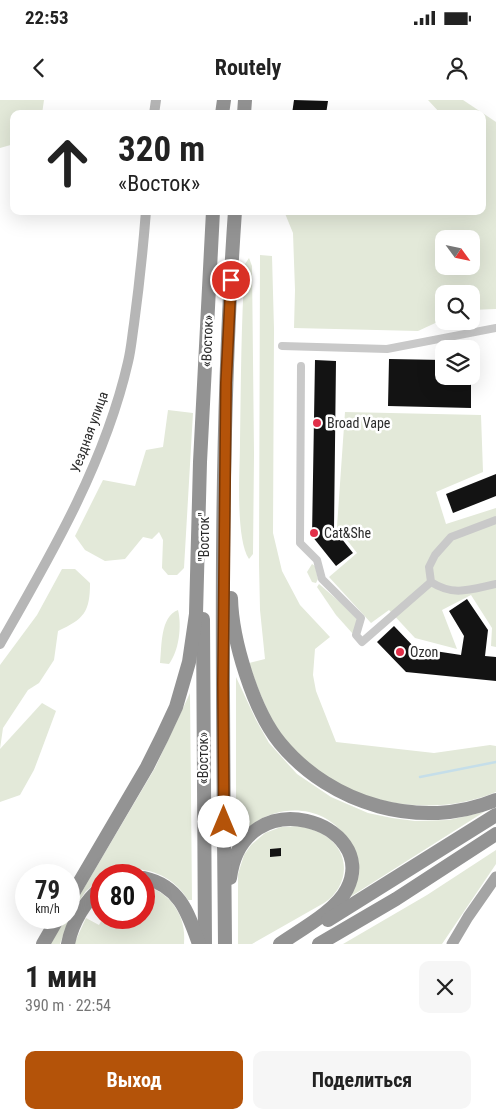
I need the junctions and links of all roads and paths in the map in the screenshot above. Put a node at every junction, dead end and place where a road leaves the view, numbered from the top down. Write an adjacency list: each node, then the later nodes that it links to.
1 (146, 215): 12 (street, Уездная улица)
2 (213, 215): 7 (highway, «Восток»)
3 (235, 215): 8 (highway, «Восток»)
4 (496, 328): 5 (street)
5 (282, 346)
6 (301, 366): 10 (street)
7 (205, 381): 13 (highway, "Восток"); 18 (highway)
8 (226, 383): 14 (highway); 22 (highway)
9 (496, 520): 10 (street)
10 (431, 582): 11 (street)
11 (496, 584)
12 (0, 644)
13 (203, 692): 26 (highway, «Восток»)
14 (496, 800)
15 (496, 815): 28 (highway)
16 (496, 834): 29 (highway)
17 (496, 878): 30 (main road)
18 (80, 881)
19 (155, 881): 25 (highway)
20 (90, 898): 24 (highway)
21 (52, 929): 23 (highway)
22 (224, 943): 27 (highway)
23 (43, 944)
24 (68, 944)
25 (199, 944)
26 (205, 944)
27 (280, 944)
28 (286, 944)
29 (319, 944)
30 (452, 944)

